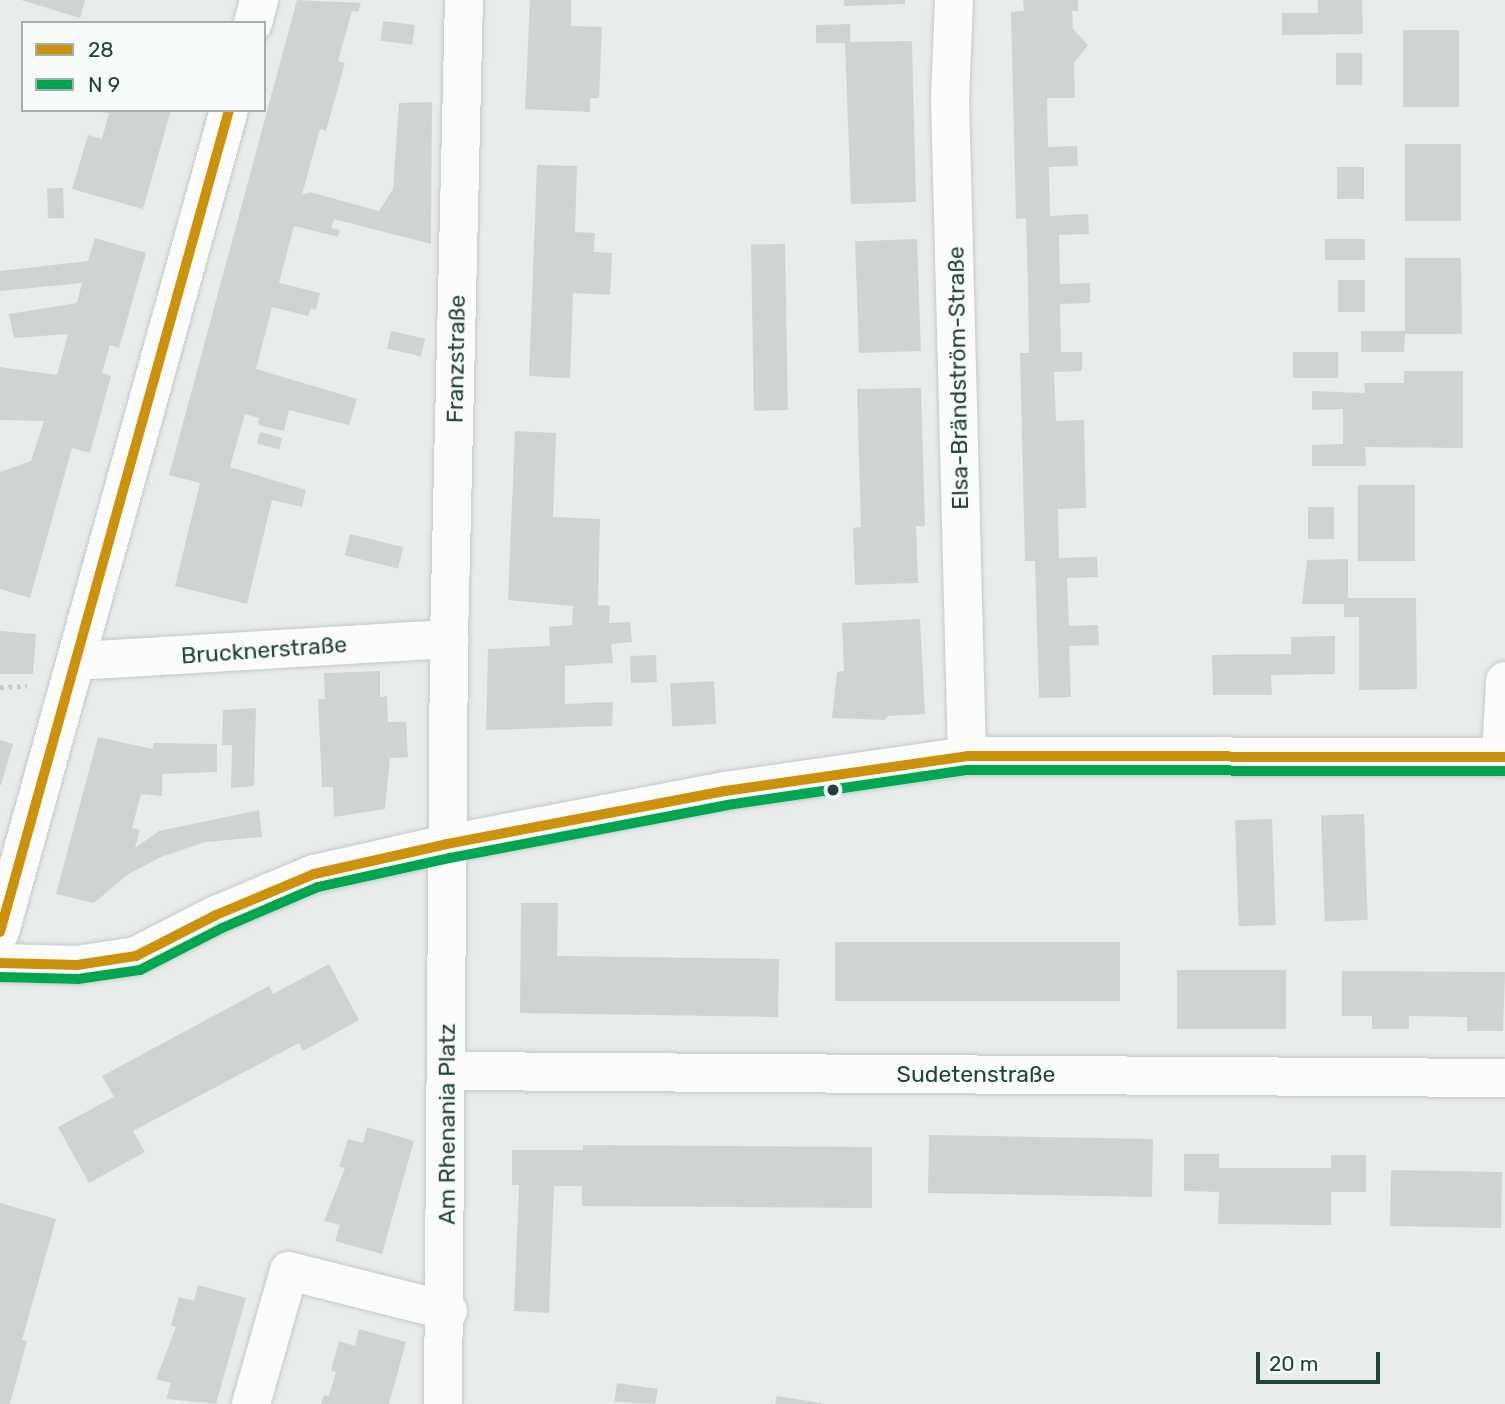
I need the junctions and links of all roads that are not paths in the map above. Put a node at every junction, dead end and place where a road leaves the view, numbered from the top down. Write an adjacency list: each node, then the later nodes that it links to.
1 (259, 0): 4 (street)
2 (464, 0): 6 (street, Franzstraße)
3 (954, 0): 9 (street, Elsa-Brändström-Straße)
4 (254, 21)
5 (228, 112): 7 (street)
6 (449, 639): 7 (street, Brucknerstraße); 11 (street, Franzstraße)
7 (78, 661): 12 (street)
8 (1505, 681): 10 (street)
9 (967, 756): 10 (street); 11 (street)
10 (1503, 757)
11 (447, 844): 13 (street); 14 (street, Am Rhenania Platz)
12 (0, 932)
13 (0, 963)
14 (447, 1071): 15 (street, Sudetenstraße); 16 (street, Am Rhenania Platz)
15 (1505, 1078)
16 (448, 1311): 17 (street); 18 (street, Am Rhenania Platz)
17 (251, 1404)
18 (443, 1404)

